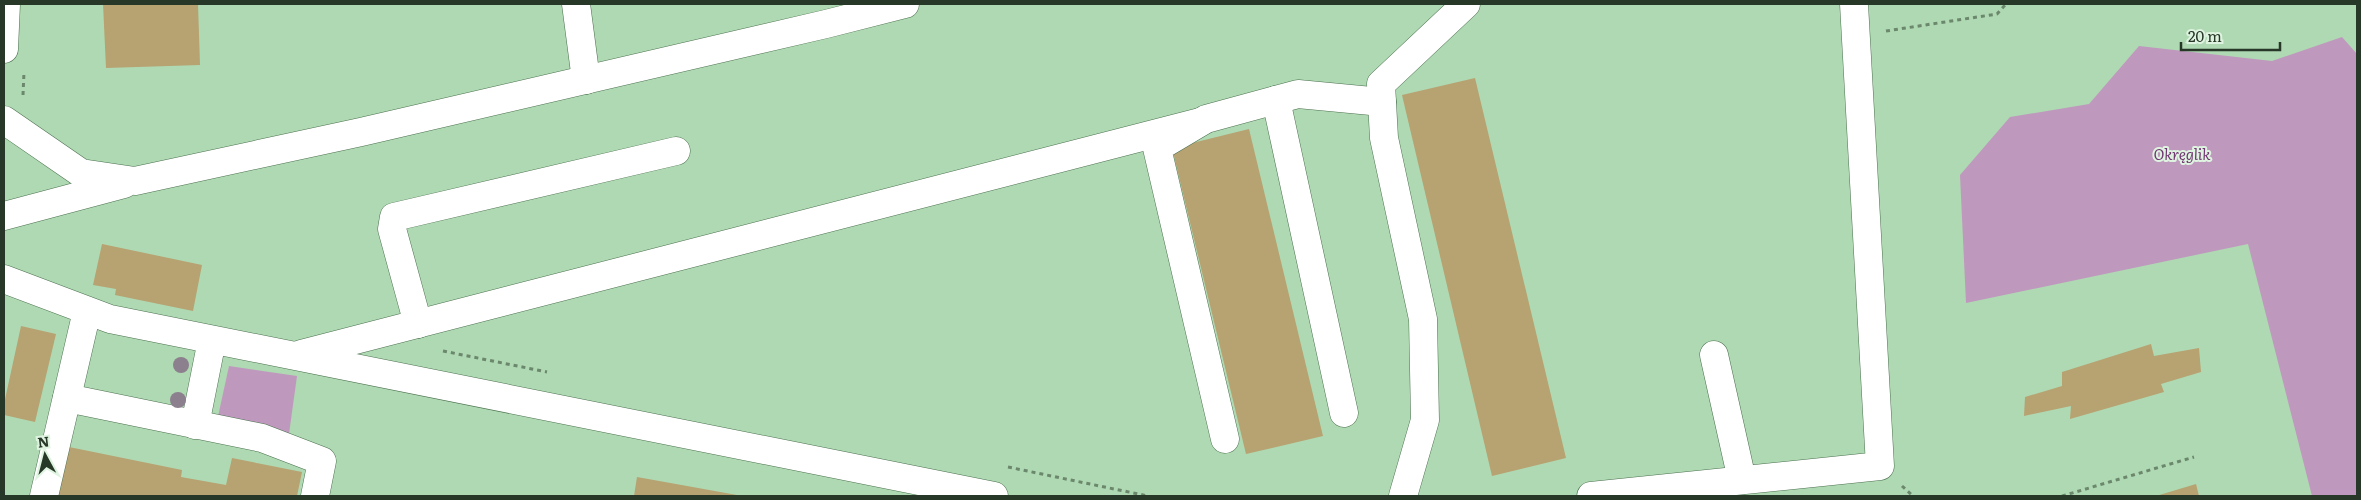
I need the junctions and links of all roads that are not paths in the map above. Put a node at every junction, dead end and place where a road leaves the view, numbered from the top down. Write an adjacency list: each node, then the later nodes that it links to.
1 (6, 4): 6 (main road)
2 (576, 4): 7 (main road)
3 (905, 4): 7 (main road)
4 (1466, 4): 9 (main road)
5 (1854, 4): 25 (main road)
6 (4, 49)
7 (586, 80): 13 (main road)
8 (1276, 100): 9 (main road); 11 (main road); 22 (main road)
9 (1382, 102): 29 (main road)
10 (4, 120): 13 (main road)
11 (1200, 122): 17 (main road); 24 (main road)
12 (676, 151): 17 (main road)
13 (135, 181): 14 (main road)
14 (4, 216)
15 (4, 279): 16 (main road)
16 (87, 311): 18 (main road); 21 (main road)
17 (418, 324): 20 (main road)
18 (212, 340): 20 (main road); 23 (main road)
19 (1714, 355): 25 (main road)
20 (294, 356): 28 (main road)
21 (67, 398): 23 (main road); 26 (main road)
22 (1344, 413)
23 (195, 425): 27 (main road)
24 (1225, 440)
25 (1742, 480): 30 (main road)
26 (44, 496)
27 (315, 496)
28 (994, 496)
29 (1403, 496)
30 (1591, 496)

